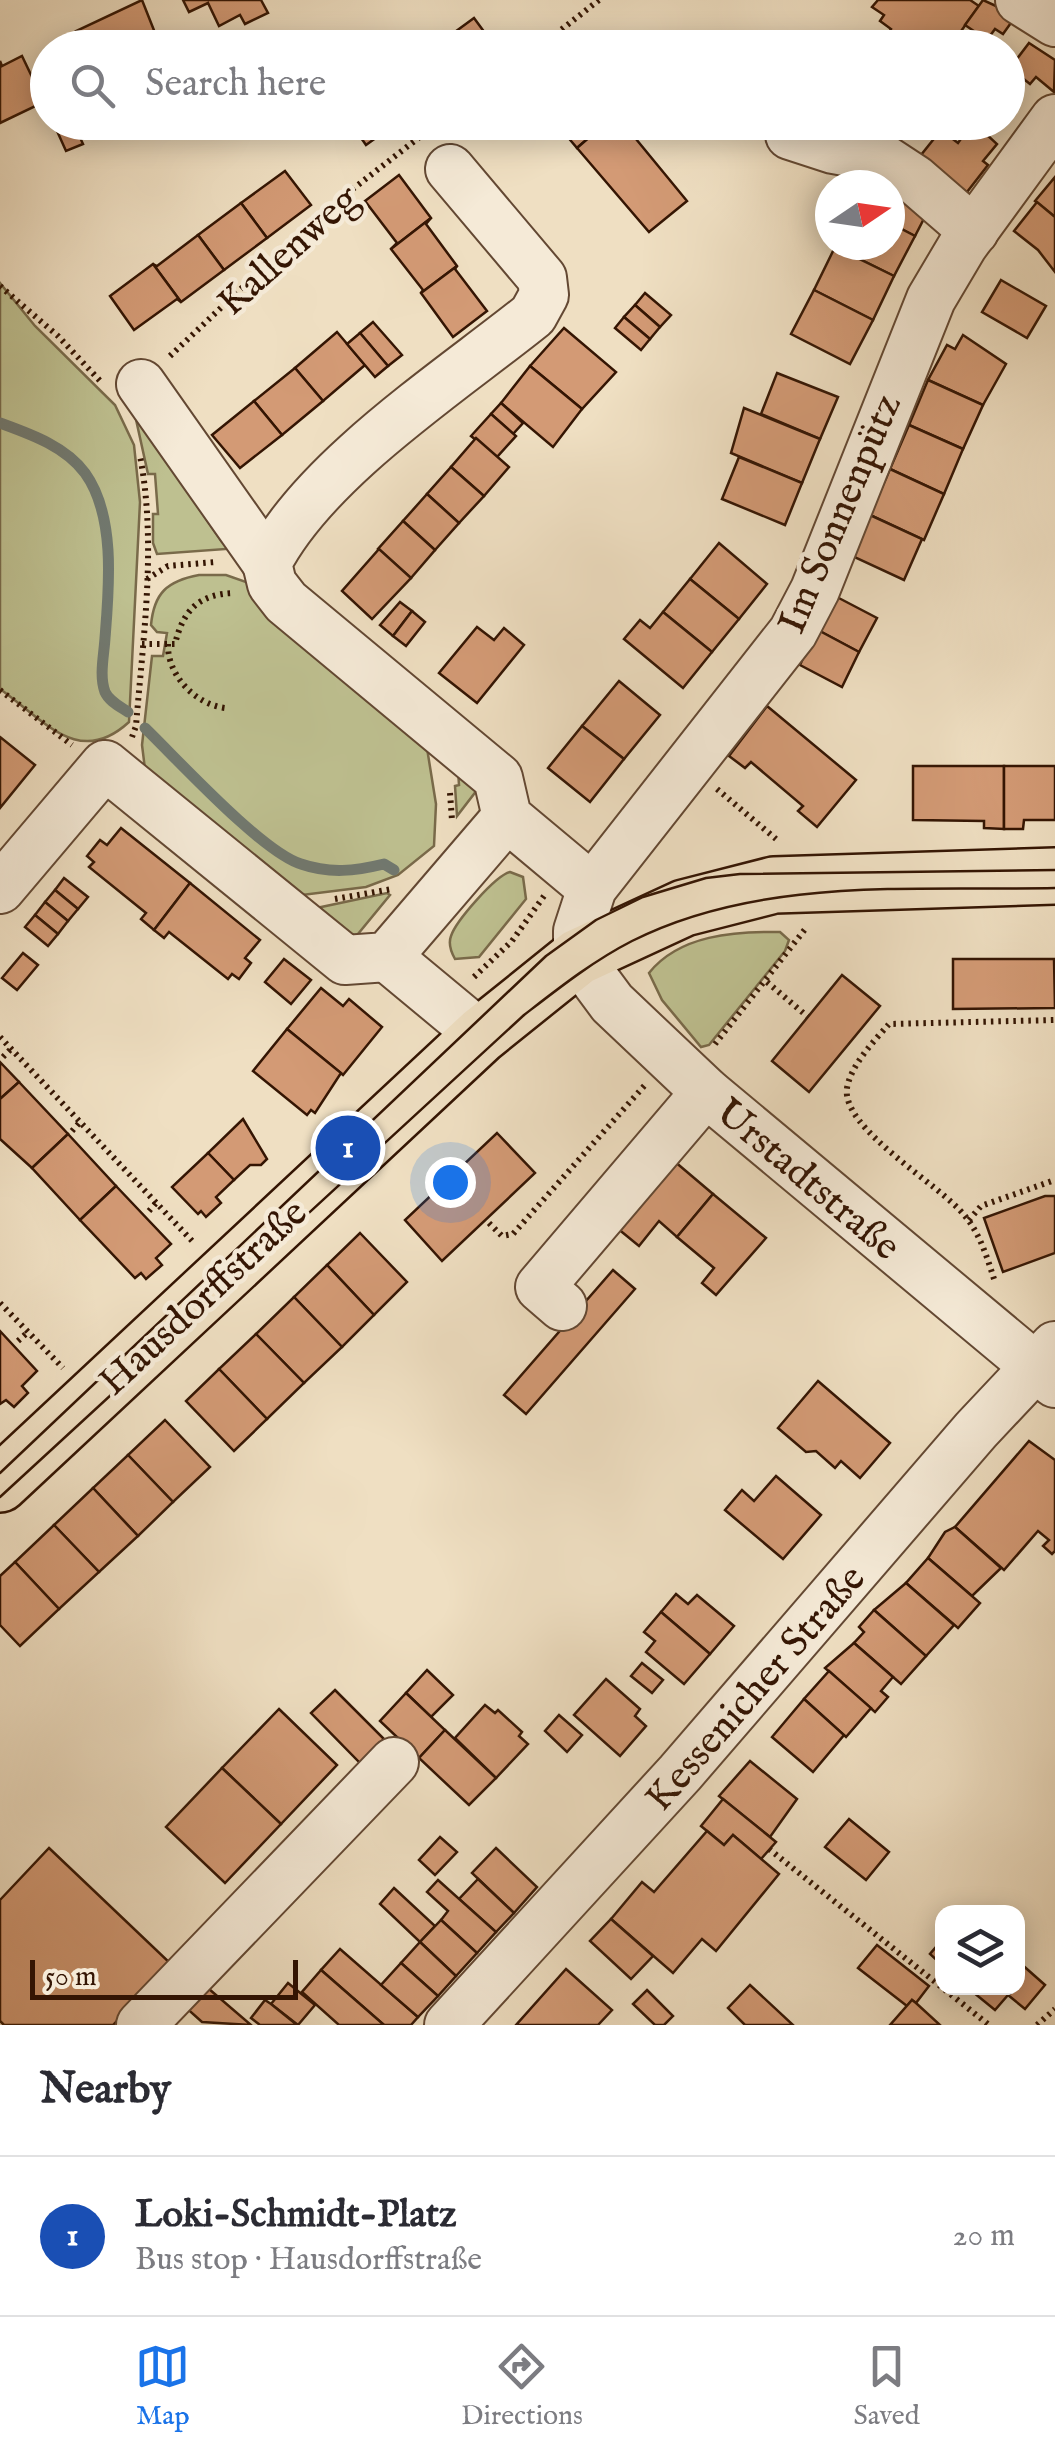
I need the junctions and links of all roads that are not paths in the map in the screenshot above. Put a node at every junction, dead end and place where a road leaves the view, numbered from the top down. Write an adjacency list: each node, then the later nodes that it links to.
1 (1020, 0): 2 (street)
2 (1055, 22)
3 (1055, 120): 6 (street, Im Sonnenpütz)
4 (806, 140): 6 (street)
5 (450, 170): 8 (street)
6 (974, 230): 10 (street, Im Sonnenpütz)
7 (131, 396): 8 (street)
8 (272, 575): 9 (street)
9 (507, 817): 10 (street); 13 (street)
10 (578, 876): 14 (street)
11 (1055, 876): 14 (main road, Hausdorffstraße)
12 (0, 889): 13 (street)
13 (388, 957): 15 (street)
14 (578, 957): 15 (main road, Hausdorffstraße); 16 (street, Urstadtstraße)
15 (481, 1035): 19 (main road, Hausdorffstraße)
16 (688, 1075): 17 (street); 18 (street, Urstadtstraße)
17 (562, 1306)
18 (1048, 1365): 22 (street, Kessenicher Straße)
19 (0, 1484)
20 (394, 1762): 21 (street)
21 (142, 2025)
22 (449, 2025)

